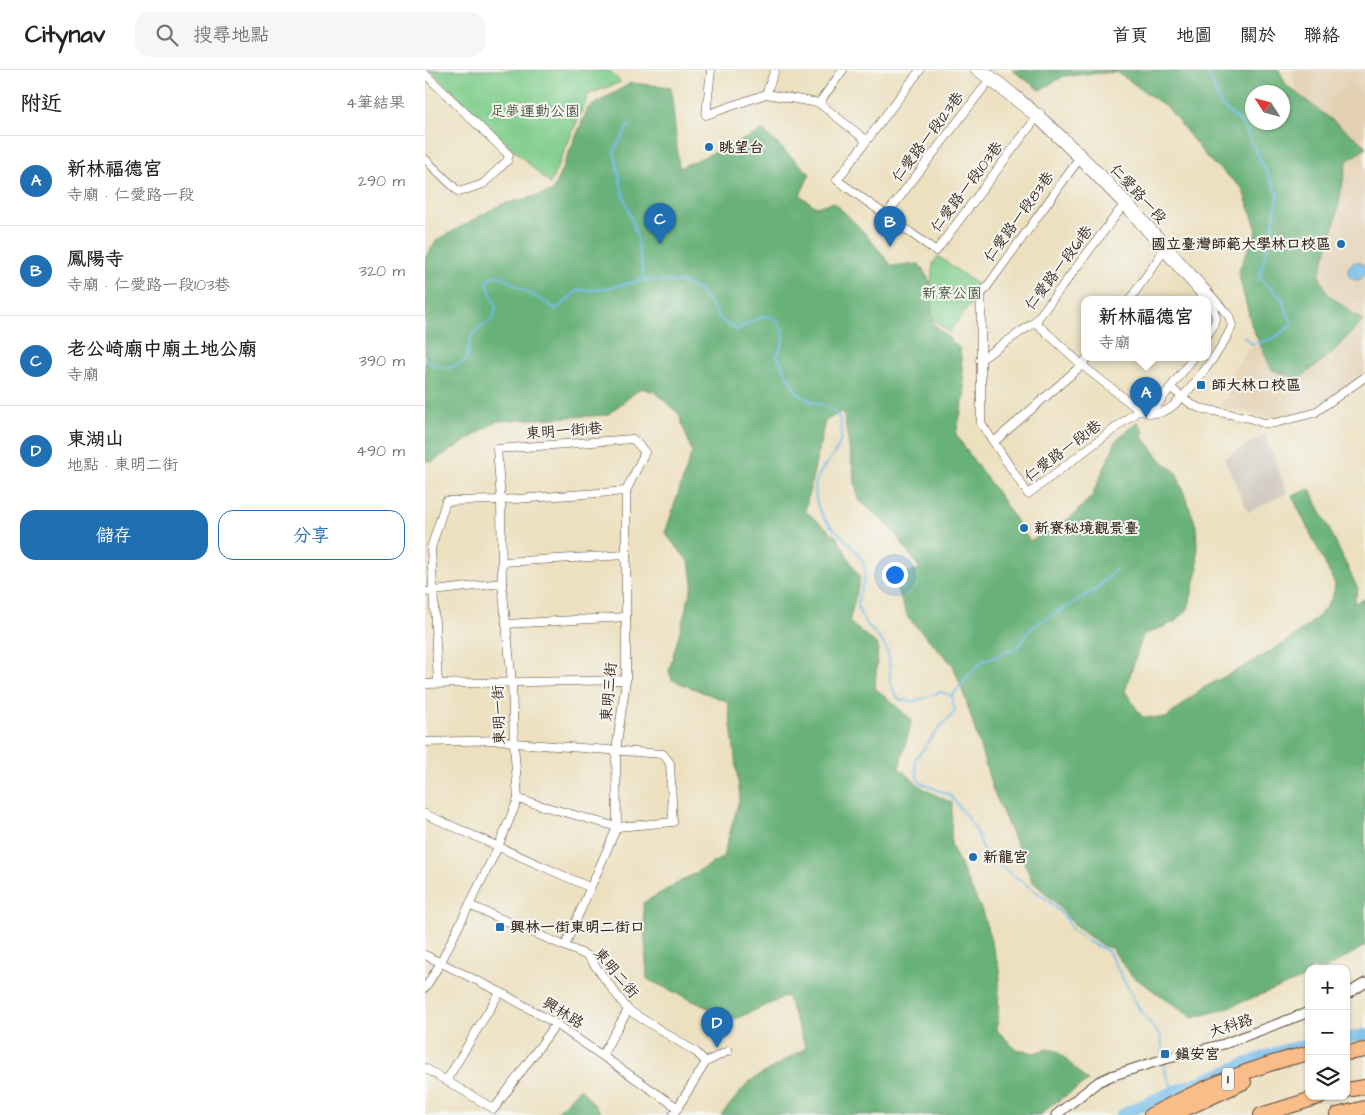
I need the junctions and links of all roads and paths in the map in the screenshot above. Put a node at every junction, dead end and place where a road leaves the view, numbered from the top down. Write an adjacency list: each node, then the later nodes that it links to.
1 (711, 70): 9 (street)
2 (775, 70): 9 (street)
3 (843, 70): 10 (street)
4 (920, 70): 12 (street)
5 (975, 70): 8 (street, 仁愛路一段)
6 (985, 70): 8 (street, 仁愛路一段)
7 (425, 74): 14 (street)
8 (991, 78): 11 (street, 仁愛路一段); 16 (street, 仁愛路一段123巷)
9 (766, 94): 10 (street)
10 (819, 103): 12 (street)
11 (1038, 116): 13 (street, 仁愛路一段); 16 (street, 仁愛路一段103巷)
12 (866, 140): 16 (street, 仁愛路一段103巷)
13 (1080, 157): 15 (street, 仁愛路一段); 25 (street, 仁愛路一段83巷)
14 (425, 159)
15 (1125, 202): 17 (street, 仁愛路一段); 23 (street, 仁愛路一段61巷)
16 (886, 215)
17 (1166, 249): 18 (street); 19 (street, 仁愛路一段); 20 (street, 仁愛路一段)
18 (1131, 296)
19 (1203, 296)
20 (1208, 296)
21 (1211, 299): 26 (street, 仁愛路一段)
22 (1211, 307): 24 (street, 仁愛路一段)
23 (1035, 322): 25 (street, 仁愛路一段61巷); 30 (street)
24 (1211, 330)
25 (979, 360): 36 (street, 仁愛路一段83巷)
26 (1211, 360)
27 (1085, 361): 30 (street)
28 (1191, 361): 32 (street)
29 (1210, 361): 33 (street, 仁愛路一段)
30 (1082, 365): 34 (street); 36 (street)
31 (1365, 376): 33 (street)
32 (1171, 388): 33 (street); 34 (street)
33 (1183, 397): 34 (street, 仁愛路一段)
34 (1139, 410): 36 (street, 仁愛路一段1巷)
35 (633, 439): 37 (street, 東明一街1巷); 38 (street, 東明三街)
36 (994, 442)
37 (497, 449): 39 (street, 東明一街)
38 (626, 491): 39 (street); 40 (street, 東明三街)
39 (501, 500): 41 (street, 東明一街); 43 (street)
40 (626, 555): 41 (street); 44 (street, 東明三街)
41 (503, 562): 42 (street, 東明一街)
42 (502, 584): 43 (street); 45 (street, 東明一街)
43 (429, 591): 47 (street)
44 (626, 617): 45 (street); 46 (street, 東明三街)
45 (506, 624): 48 (street, 東明一街)
46 (626, 680): 48 (street); 52 (street, 東明三街)
47 (438, 683): 48 (street); 49 (street)
48 (512, 683): 51 (street, 東明一街)
49 (425, 684)
50 (425, 742): 51 (street)
51 (514, 743): 52 (street); 53 (street, 東明一街)
52 (616, 751): 55 (street, 東明三街); 55 (street)
53 (518, 799): 55 (street); 56 (street, 東明一街)
54 (425, 814): 56 (street)
55 (617, 827): 57 (street, 東明三街)
56 (498, 847): 57 (street); 58 (street, 東明一街)
57 (589, 887): 59 (street, 東明三街)
58 (469, 905): 59 (street, 東明二街); 61 (street, 東明一街)
59 (565, 946): 66 (street, 東明二街)
60 (425, 955): 61 (street, 興林路)
61 (440, 964): 63 (street, 東明一街); 64 (street, 興林路)
62 (1365, 984): 65 (street)
63 (425, 988)
64 (500, 992): 68 (street, 興林路); 79 (street)
65 (1350, 993)
66 (628, 1010): 75 (street); 76 (street, 東明二街)
67 (1305, 1014): 86 (street, 大科路)
68 (556, 1024): 75 (street, 興林路); 79 (street)
69 (1365, 1042): 70 (highway)
70 (1350, 1044)
71 (1365, 1050): 73 (highway)
72 (728, 1051): 76 (street)
73 (1350, 1052)
74 (1305, 1054): 87 (highway, 1)
75 (602, 1055): 83 (street, 興林路)
76 (705, 1062): 83 (street)
77 (1305, 1062): 88 (highway, 1)
78 (425, 1068): 79 (street)
79 (445, 1081)
80 (1365, 1087): 81 (highway)
81 (1350, 1089)
82 (1310, 1100): 89 (highway)
83 (678, 1108): 85 (street)
84 (1365, 1108): 90 (highway)
85 (673, 1115)
86 (1056, 1115)
87 (1151, 1115)
88 (1172, 1115)
89 (1261, 1115)
90 (1337, 1115)

